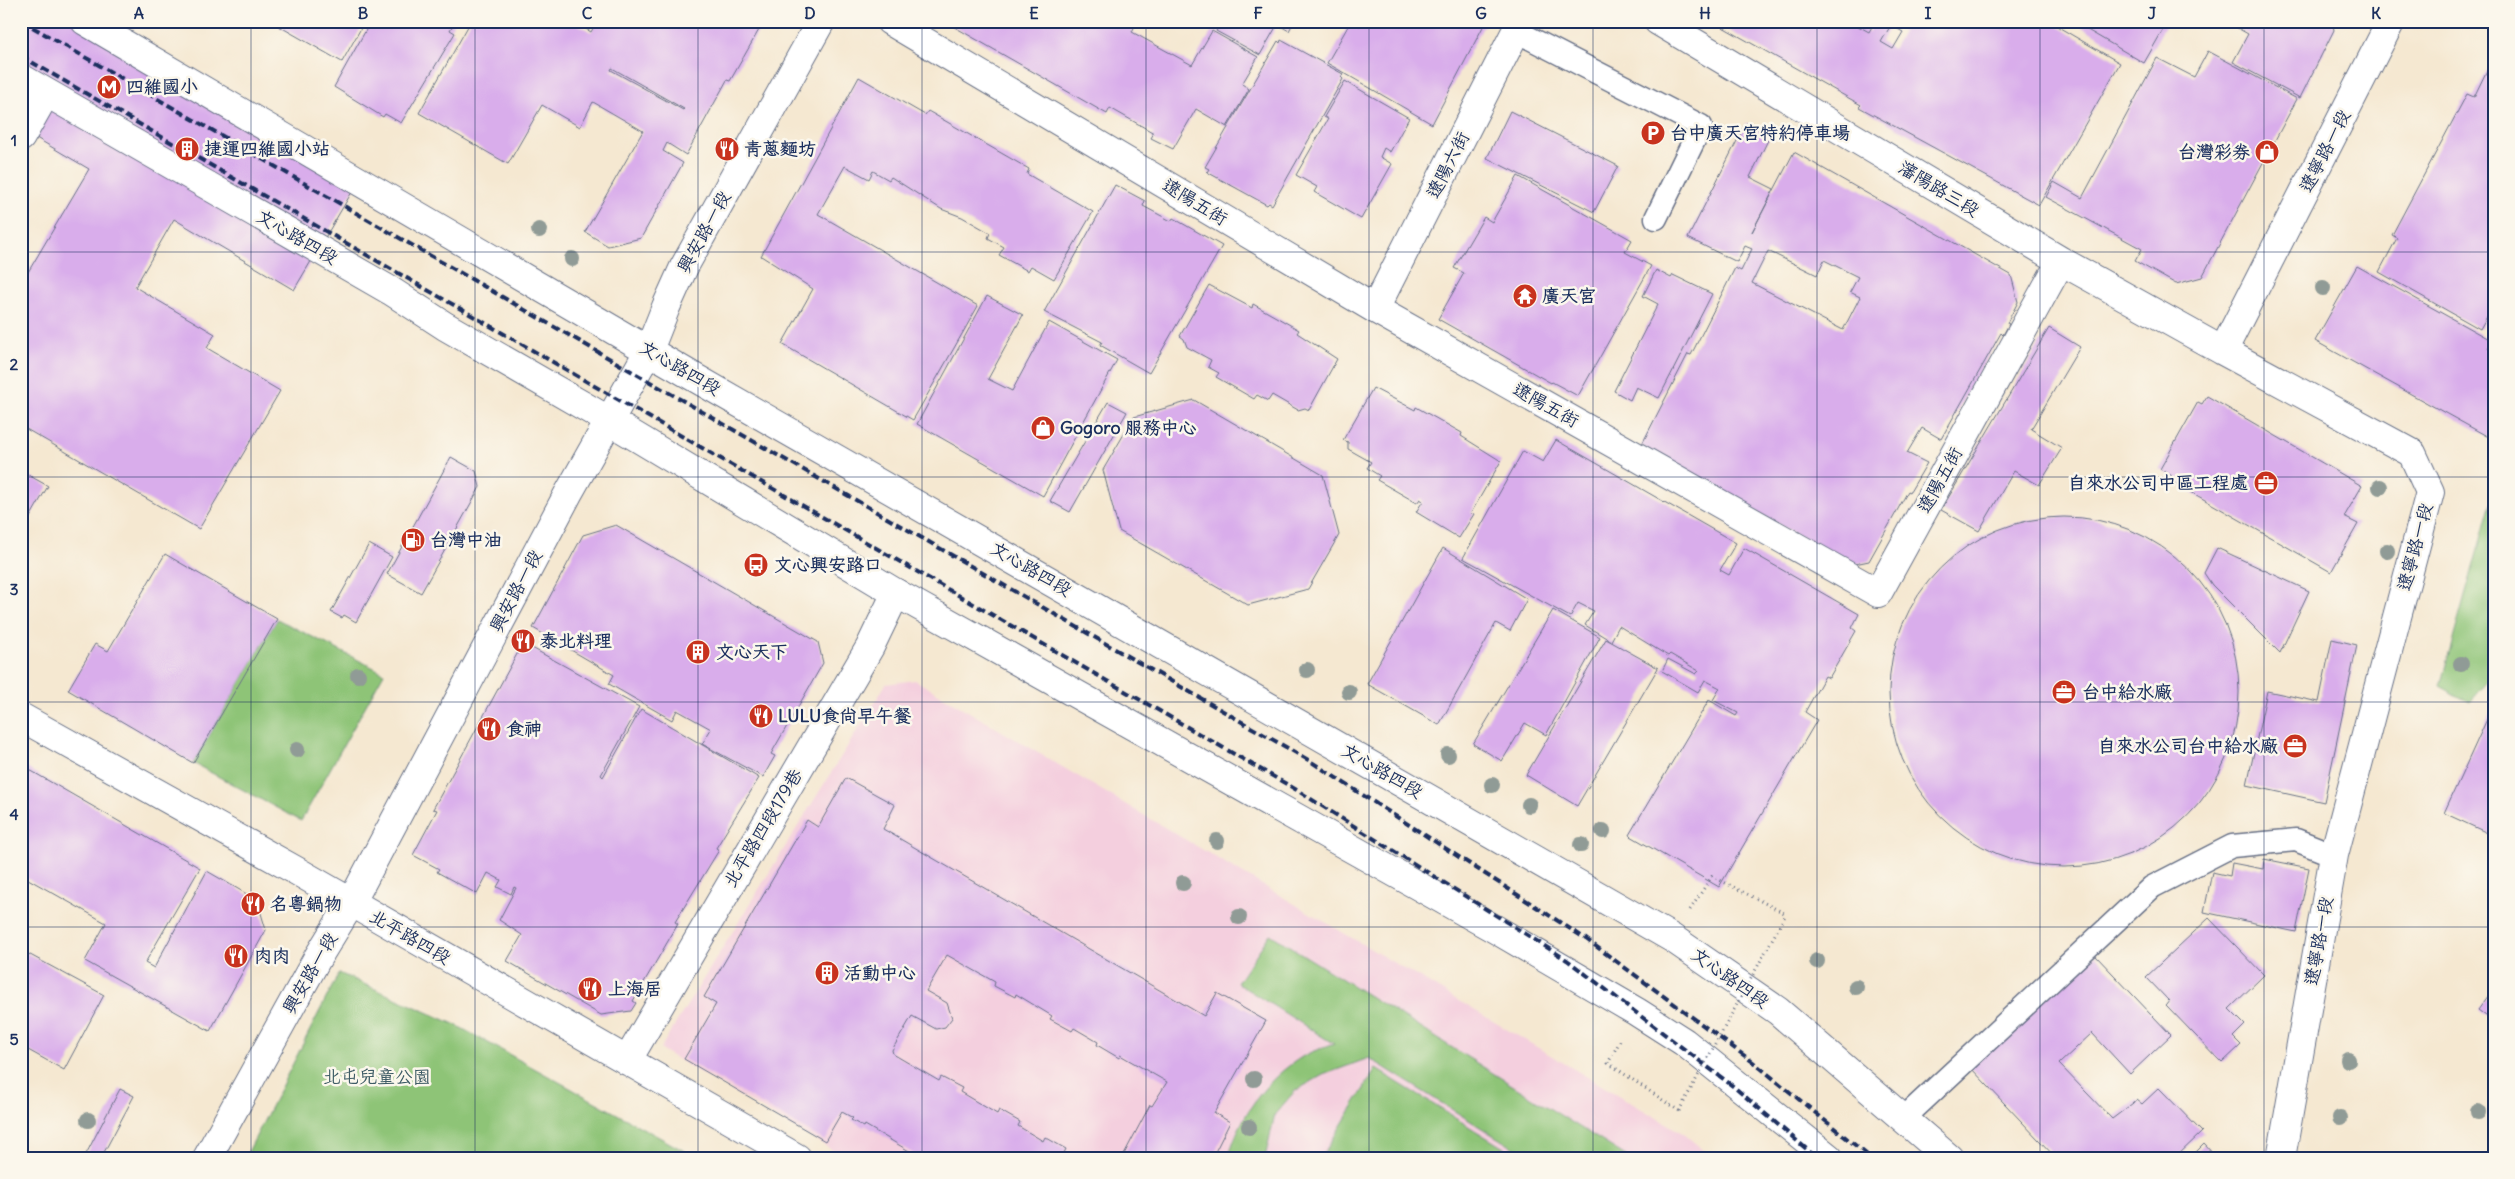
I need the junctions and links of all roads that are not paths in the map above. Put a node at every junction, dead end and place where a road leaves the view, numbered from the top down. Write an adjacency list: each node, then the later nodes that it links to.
1 (85, 21): 13 (street, 文心路四段)
2 (822, 21): 13 (street, 興安路一段)
3 (890, 21): 12 (street, 遼陽五街)
4 (1658, 21): 11 (street, 瀋陽路三段)
5 (2391, 21): 14 (street, 遼寧路一段)
6 (1519, 26): 10 (lane); 12 (street, 遼陽六街)
7 (21, 78): 8 (street, 文心路四段)
8 (46, 93): 9 (street); 15 (street, 文心路四段)
9 (21, 137)
10 (1656, 218)
11 (2061, 261): 12 (street, 遼陽五街); 14 (street, 瀋陽路三段)
12 (1376, 309)
13 (649, 350): 15 (street, 興安路一段); 21 (street, 文心路四段)
14 (2223, 351): 18 (street, 遼寧路一段)
15 (608, 420): 16 (street, 文心路四段); 19 (street, 興安路一段)
16 (896, 593): 20 (street, 北平路四段179巷); 24 (street, 文心路四段)
17 (21, 717): 19 (street, 北平路四段)
18 (2334, 855): 21 (lane); 26 (street, 遼寧路一段)
19 (352, 904): 20 (street, 北平路四段); 22 (street, 興安路一段)
20 (627, 1060): 23 (street, 北平路四段)
21 (1904, 1118): 25 (street, 文心路四段)
22 (207, 1158)
23 (797, 1158)
24 (1829, 1158)
25 (1949, 1158)
26 (2281, 1158)

